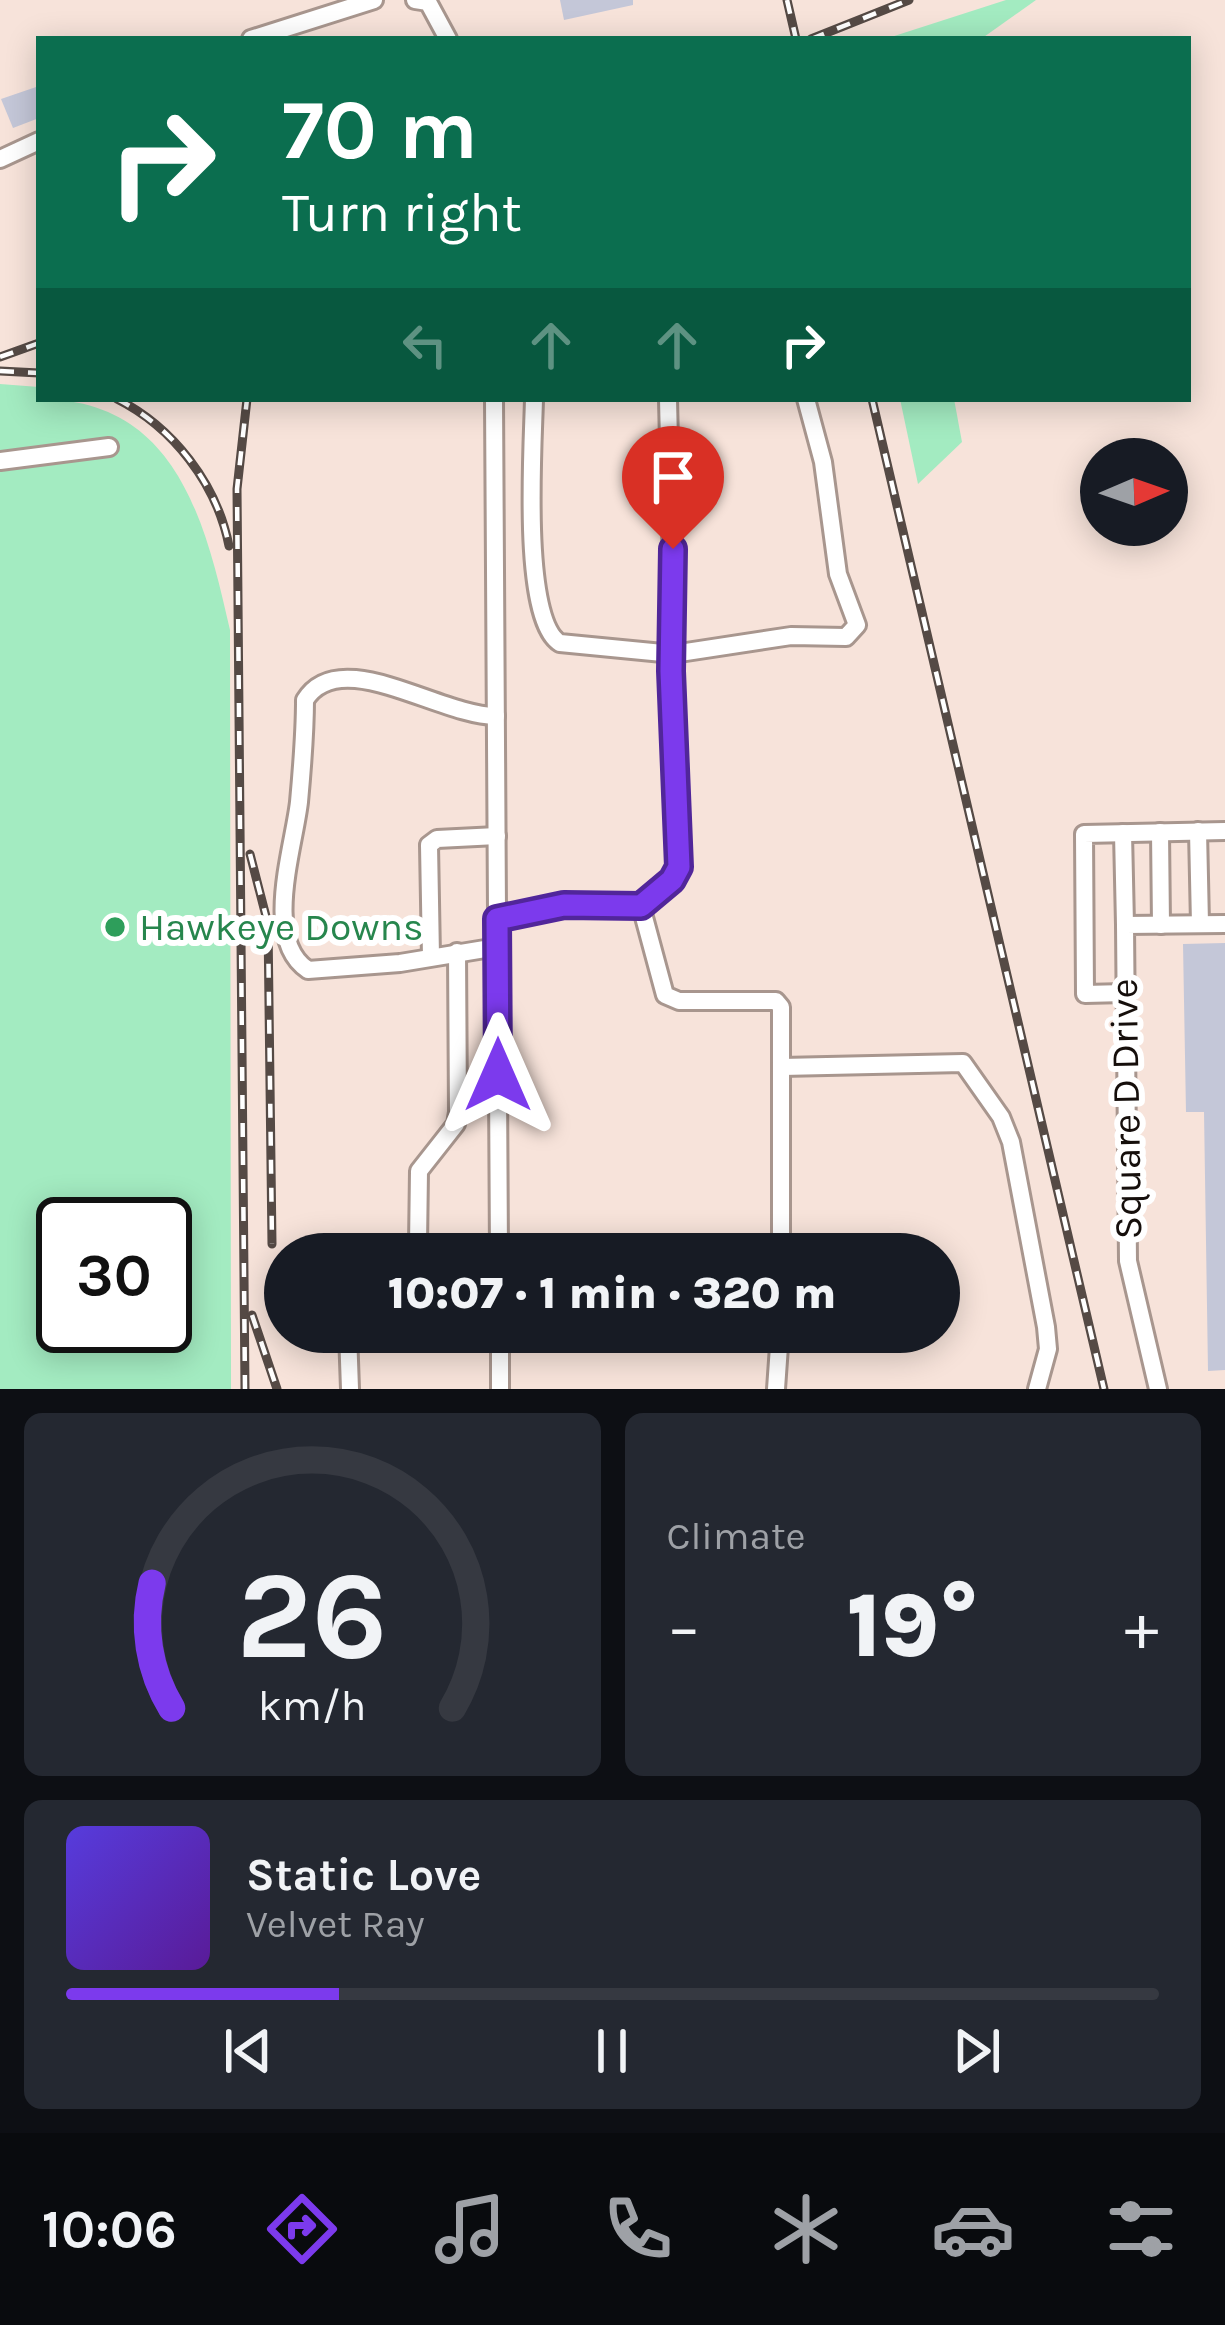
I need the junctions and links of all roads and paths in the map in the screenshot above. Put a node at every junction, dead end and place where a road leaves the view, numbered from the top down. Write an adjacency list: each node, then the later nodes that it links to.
1 (374, 0): 3 (street)
2 (422, 1): 4 (street)
3 (260, 36)
4 (446, 36)
5 (36, 142): 6 (street)
6 (0, 159)
7 (494, 402): 14 (street)
8 (534, 402): 13 (street)
9 (668, 402): 13 (street)
10 (807, 402): 13 (street)
11 (109, 447): 12 (street)
12 (0, 460)
13 (673, 654): 20 (street)
14 (496, 716): 19 (street); 28 (street)
15 (1225, 830): 16 (street)
16 (1198, 831): 17 (street); 22 (street)
17 (1160, 832): 18 (street); 25 (street)
18 (1123, 833): 24 (street); 29 (street)
19 (497, 836): 21 (street); 28 (street)
20 (641, 906): 21 (street); 30 (street)
21 (497, 919): 26 (street)
22 (1200, 924): 23 (street, Square D Drive); 25 (street, Square D Drive)
23 (1225, 924)
24 (1125, 925): 25 (street, Square D Drive); 29 (street, Square D Drive)
25 (1161, 925)
26 (497, 947): 27 (street); 32 (street)
27 (457, 952): 28 (street); 31 (street)
28 (431, 957)
29 (1125, 993): 41 (street, Square D Drive)
30 (782, 1067): 33 (street); 40 (street)
31 (418, 1233)
32 (499, 1233)
33 (781, 1233)
34 (349, 1353): 37 (street)
35 (500, 1353): 38 (street)
36 (778, 1353): 39 (street)
37 (350, 1389)
38 (500, 1389)
39 (776, 1389)
40 (1037, 1389)
41 (1158, 1389)

